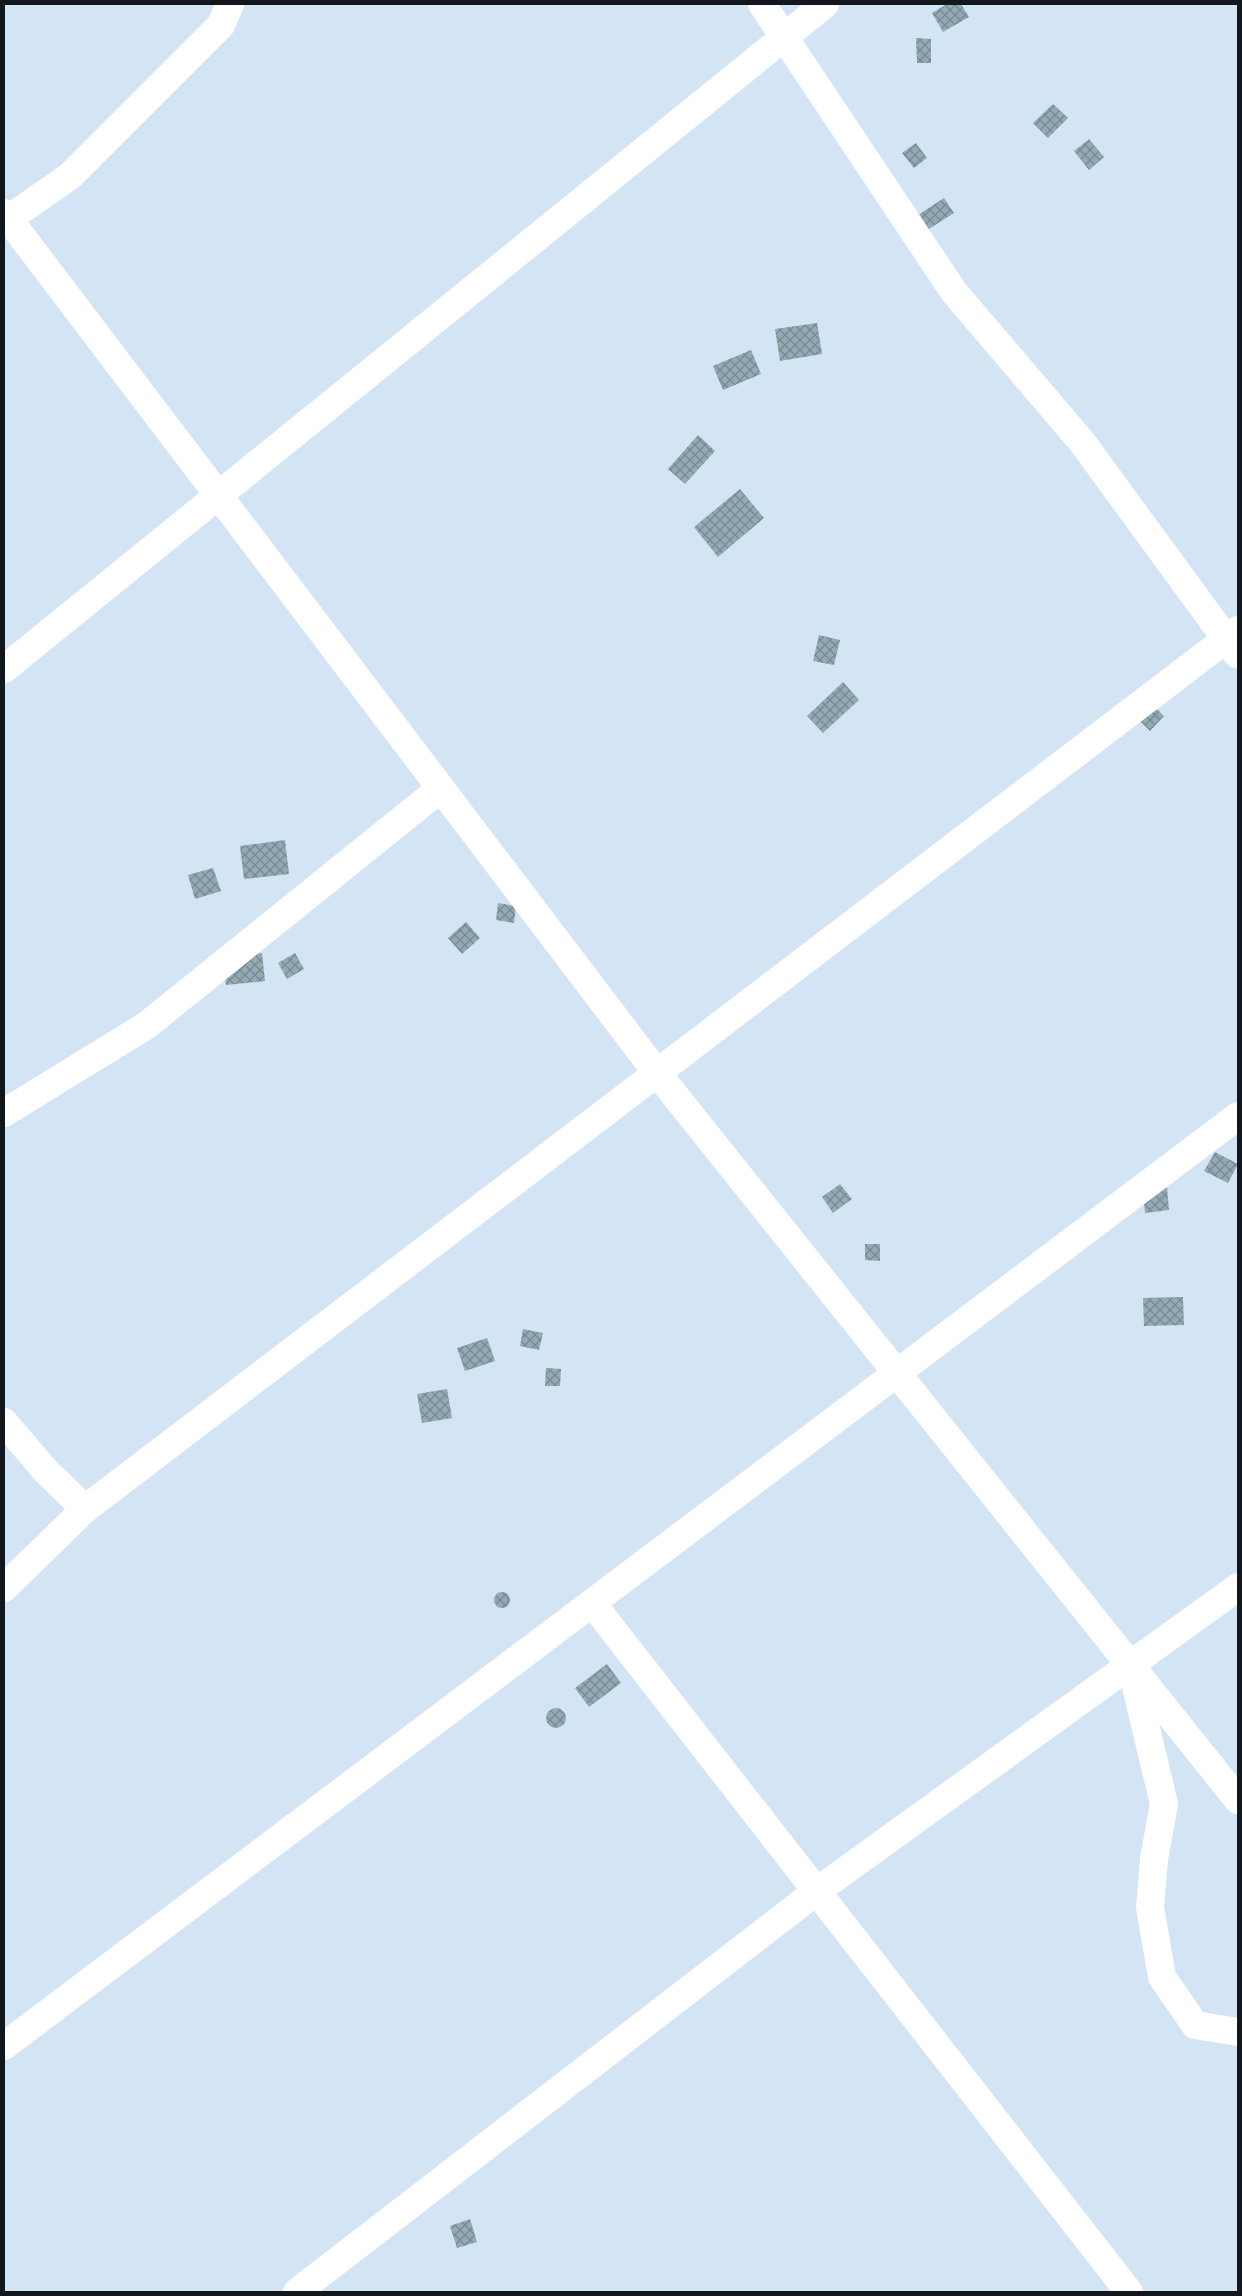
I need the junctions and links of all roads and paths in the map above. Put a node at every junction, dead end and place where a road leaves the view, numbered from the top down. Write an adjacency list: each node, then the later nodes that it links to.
1 (230, 4): 5 (street)
2 (762, 4): 4 (street)
3 (826, 4): 4 (street)
4 (784, 37): 6 (street); 7 (street)
5 (5, 218): 6 (street)
6 (217, 496): 8 (street); 9 (street)
7 (1234, 642): 10 (street)
8 (4, 669)
9 (440, 790): 10 (street); 11 (street)
10 (657, 1073): 13 (street); 15 (street)
11 (4, 1113)
12 (1238, 1116): 13 (street)
13 (896, 1373): 18 (street); 19 (street)
14 (4, 1422): 15 (street)
15 (85, 1509): 17 (street)
16 (1238, 1587): 19 (street)
17 (4, 1588)
18 (592, 1603): 21 (street); 23 (street)
19 (1130, 1665): 20 (street); 21 (street); 22 (street)
20 (1238, 1800)
21 (817, 1891): 24 (street); 25 (street)
22 (1238, 2032)
23 (4, 2046)
24 (297, 2292)
25 (1129, 2292)

